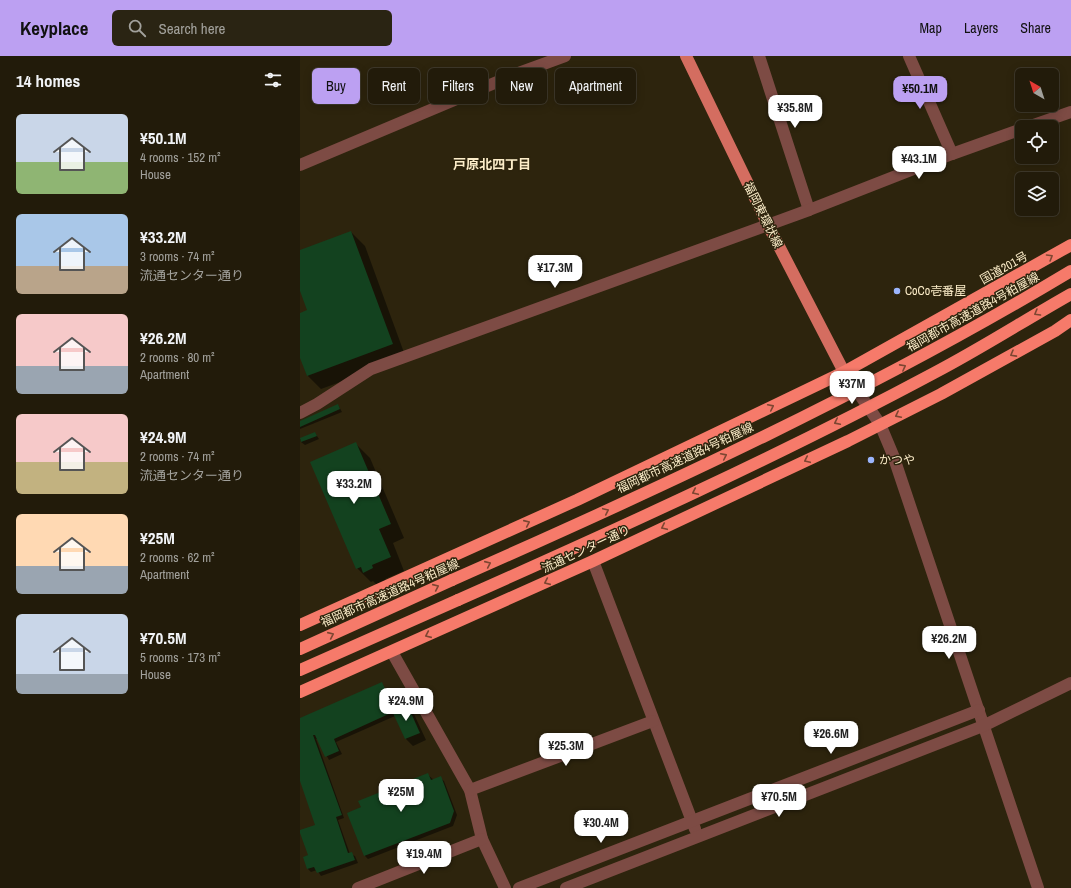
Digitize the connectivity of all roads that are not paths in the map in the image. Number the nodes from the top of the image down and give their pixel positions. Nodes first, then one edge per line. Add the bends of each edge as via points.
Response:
1 (565, 56) edge
2 (686, 56) edge
3 (758, 56) edge
4 (909, 56) edge
5 (1071, 112) edge
6 (1048, 120) edge
7 (1015, 132) edge
8 (952, 154) junction
9 (300, 164) edge
10 (809, 210) junction
11 (768, 225) junction
12 (1071, 245) edge
13 (1071, 271) edge
14 (1071, 294) edge
15 (1071, 320) edge
16 (844, 372) junction
17 (300, 412) edge
18 (880, 424) junction
19 (593, 561) junction
20 (300, 625) edge
21 (300, 649) edge
22 (392, 652) junction
23 (300, 670) edge
24 (1071, 683) edge
25 (300, 692) edge
26 (979, 710) junction
27 (652, 721) junction
28 (984, 726) junction
29 (470, 790) junction
30 (692, 822) junction
31 (698, 837) junction
32 (482, 839) junction
33 (358, 888) edge
34 (505, 888) edge
35 (519, 888) edge
36 (566, 888) edge
37 (1038, 888) edge

1 - 9 street
2 - 11 main road, 福岡東環状線
3 - 10 street
4 - 8 street
5 - 6 street
7 - 8 street
8 - 10 street
10 - 11 street
11 - 16 main road, 福岡東環状線
11 - 17 street via 371,369 318,404
16 -> 12 highway, 国道201号
21 -> 13 highway, 福岡都市高速道路4号粕屋線, bridge via 583,522 850,394 930,352
14 -> 23 highway, bridge via 935,373 826,428 589,542
15 -> 18 highway via 941,394
16 - 18 street
20 -> 16 highway via 577,500
18 -> 19 highway, 流通センター通り
18 - 26 street via 893,455
19 -> 22 highway, 流通センター通り
19 - 27 street
22 - 25 highway, 流通センター通り
22 - 29 street
24 - 28 street
26 - 28 street
26 - 30 street
27 - 29 street
27 - 30 street
28 - 31 street
28 - 37 street
29 - 32 street
30 - 31 street
30 - 35 street
31 - 36 street
32 - 33 street
32 - 34 street

